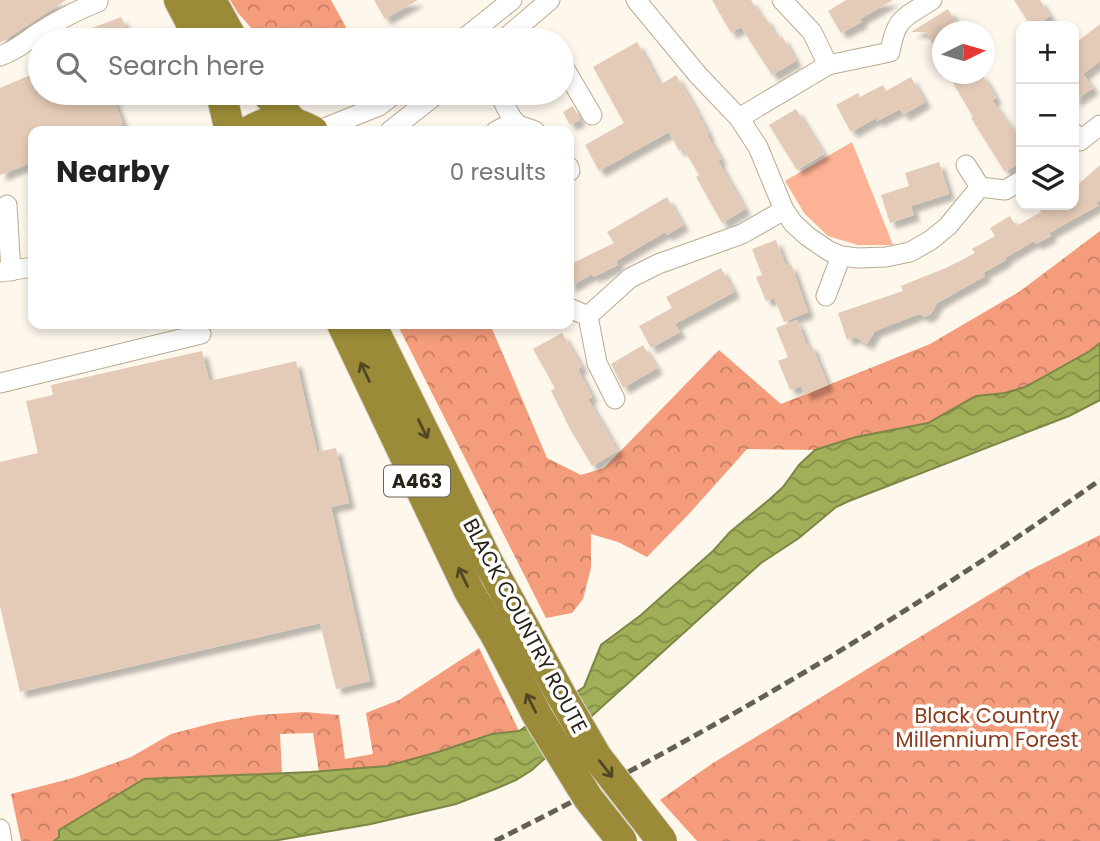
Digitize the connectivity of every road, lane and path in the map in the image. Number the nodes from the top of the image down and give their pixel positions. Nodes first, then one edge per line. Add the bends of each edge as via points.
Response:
1 (179, 0) edge
2 (211, 0) edge
3 (512, 0) edge
4 (550, 0) edge
5 (636, 0) edge
6 (782, 0) edge
7 (932, 0) edge
8 (98, 2) edge
9 (46, 28) edge
10 (194, 28) edge
11 (226, 28) edge
12 (477, 28) edge
13 (517, 28) edge
14 (28, 41) edge
15 (0, 56) edge
16 (828, 65) junction
17 (574, 84) edge
18 (224, 105) edge
19 (280, 105) edge
20 (380, 105) edge
21 (424, 105) edge
22 (506, 105) edge
23 (592, 115) dead end
24 (739, 118) junction
25 (514, 121) junction
26 (1100, 125) edge
27 (229, 126) edge
28 (260, 126) edge
29 (297, 126) edge
30 (306, 126) edge
31 (314, 126) edge
32 (396, 126) edge
33 (505, 126) edge
34 (521, 126) edge
35 (1079, 140) edge
36 (966, 165) dead end
37 (1013, 186) edge
38 (980, 187) junction
39 (7, 205) dead end
40 (784, 210) junction
41 (841, 256) junction
42 (28, 268) edge
43 (6, 271) edge
44 (825, 296) dead end
45 (574, 311) edge
46 (588, 316) junction
47 (344, 329) edge
48 (373, 329) edge
49 (201, 334) dead end
50 (0, 383) edge
51 (615, 399) dead end
52 (510, 631) junction
53 (0, 829) edge
54 (2, 841) edge
55 (622, 841) edge
56 (663, 841) edge

1 - 10 highway
2 - 11 highway
3 - 12 street
4 - 13 street
5 - 24 street
6 - 16 street via 812,32
7 - 16 street via 899,21 890,51
8 - 9 street
14 - 15 street
16 - 24 street
17 - 23 street
18 - 27 highway
19 - 30 highway
20 - 31 street
21 - 32 street
22 - 25 street
24 - 40 street via 758,147
25 - 33 street
25 - 34 street
26 - 35 street
28 - 29 highway via 274,122
36 - 38 street
37 - 38 street
38 - 41 street via 948,226 921,247 886,257
39 - 43 street
40 - 41 street via 807,236
40 - 46 street via 742,234 630,278
41 - 44 street
42 - 43 street
45 - 46 street
46 - 51 street via 597,363
52 -> 47 highway, BLACK COUNTRY ROUTE / A463 via 469,591
48 -> 52 highway, BLACK COUNTRY ROUTE / A463 via 488,562
49 - 50 street
55 -> 52 highway, BLACK COUNTRY ROUTE / A463, bridge via 587,798 537,715
52 -> 56 highway, BLACK COUNTRY ROUTE / A463, bridge via 561,695 597,757
53 - 54 street

